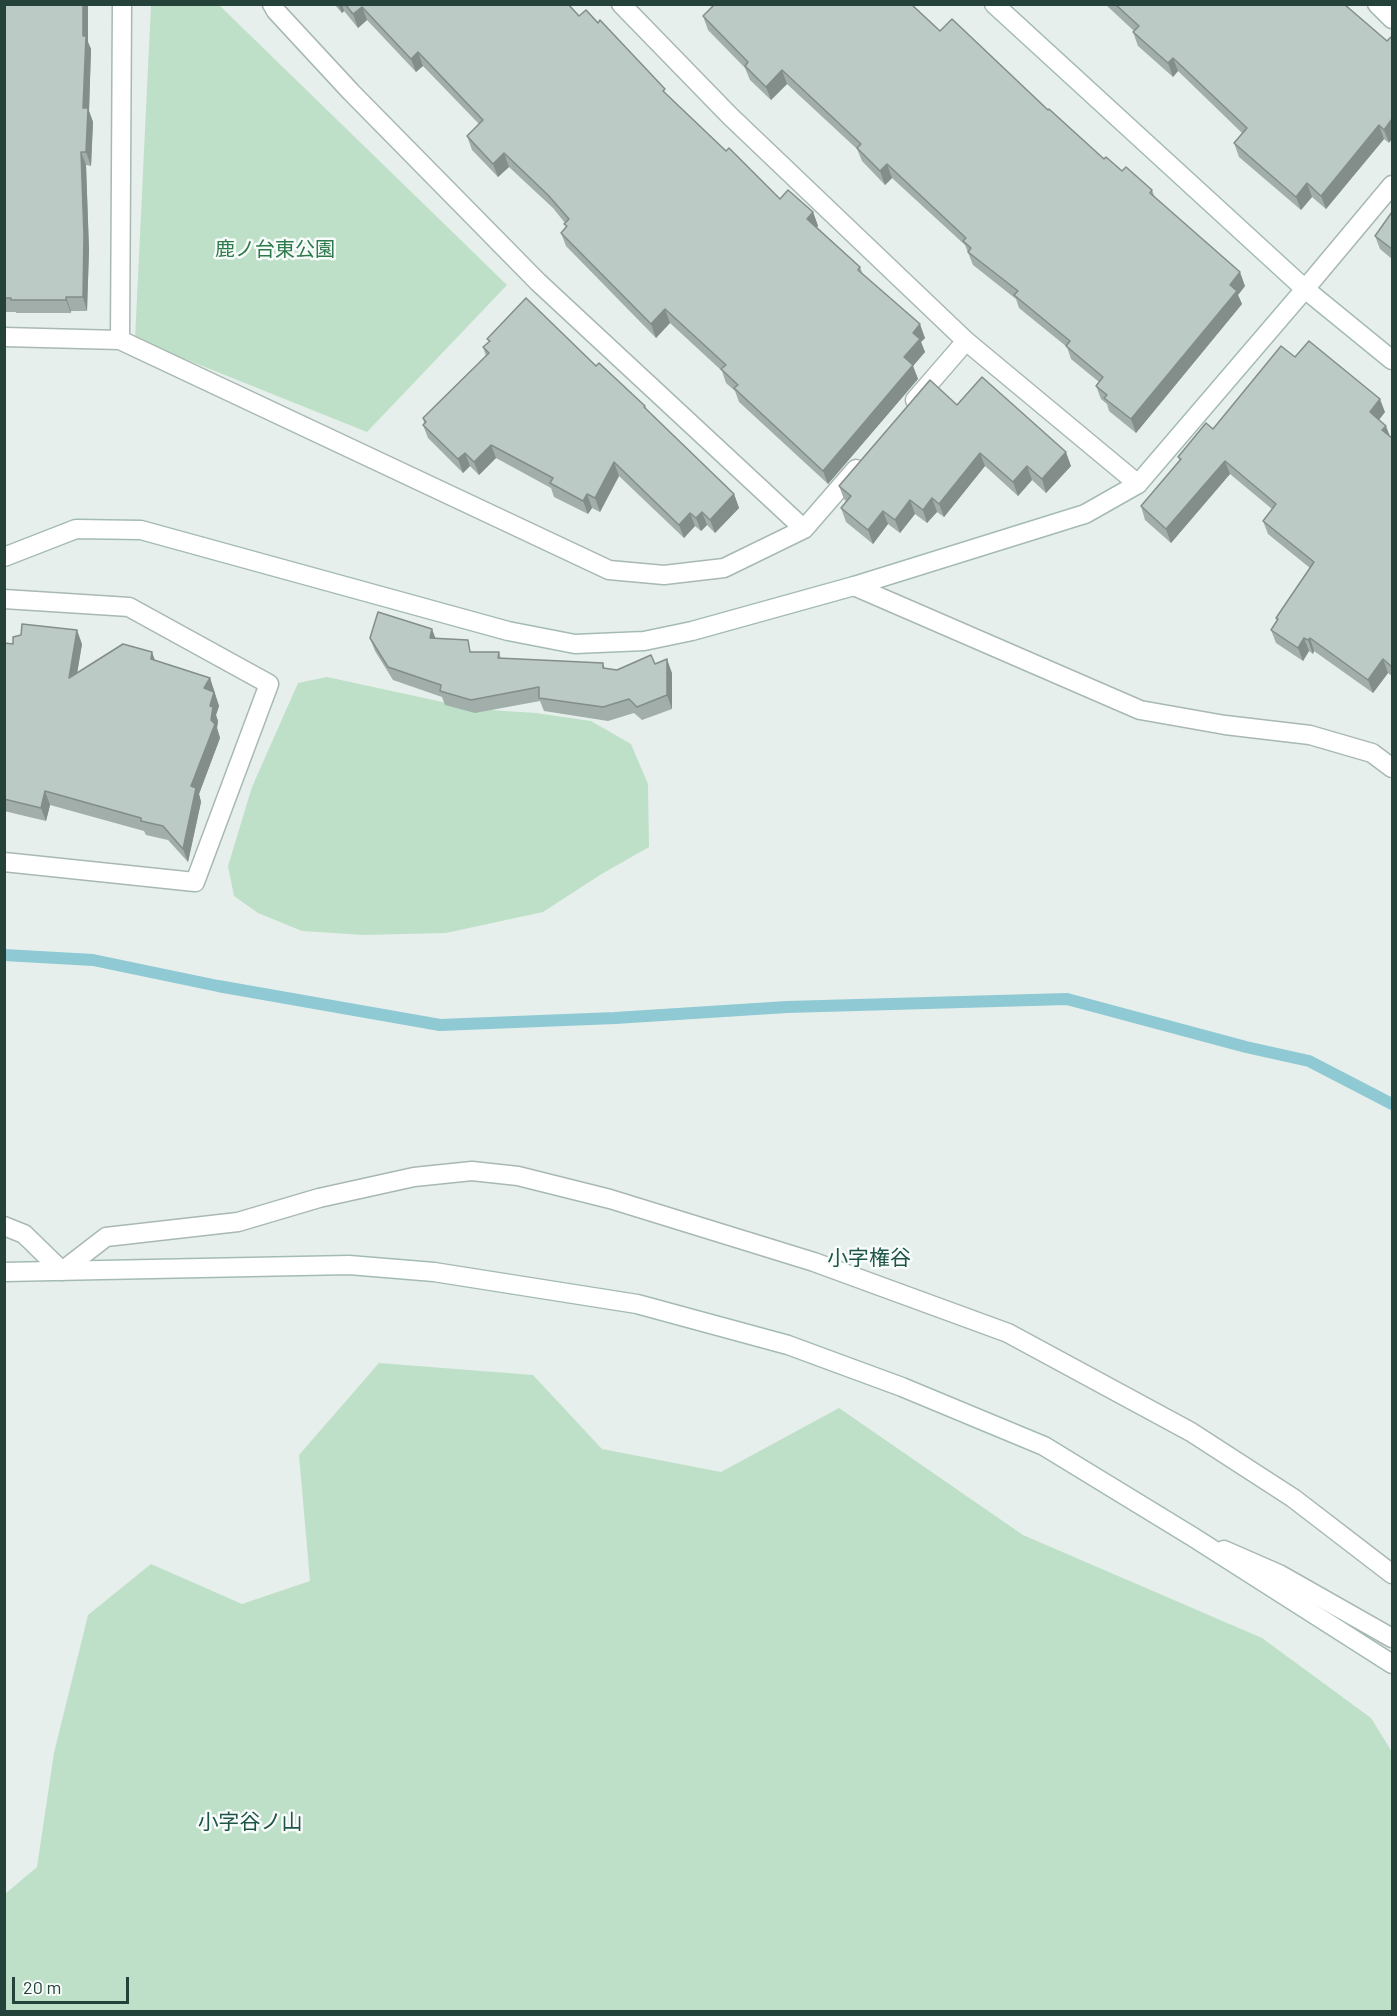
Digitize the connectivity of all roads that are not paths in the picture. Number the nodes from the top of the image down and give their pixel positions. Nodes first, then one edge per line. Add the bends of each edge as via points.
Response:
1 (122, 4) edge
2 (272, 4) edge
3 (621, 4) edge
4 (994, 4) edge
5 (1377, 4) edge
6 (1392, 19) edge
7 (1392, 185) edge
8 (1305, 289) junction
9 (4, 337) edge
10 (120, 340) junction
11 (966, 341) junction
12 (1392, 360) edge
13 (904, 412) edge
14 (866, 457) edge
15 (1138, 484) junction
16 (804, 529) junction
17 (4, 557) edge
18 (854, 586) junction
19 (4, 599) edge
20 (1392, 768) edge
21 (4, 862) edge
22 (4, 1226) edge
23 (62, 1271) junction
24 (4, 1272) edge
25 (1193, 1537) junction
26 (1392, 1574) edge
27 (1392, 1638) edge
28 (1392, 1664) edge

1 - 10 street
2 - 16 street via 351,92 538,282
3 - 11 street via 730,116
4 - 8 street
5 - 6 street
7 - 8 street
8 - 12 street
8 - 15 street
9 - 10 street
10 - 16 street via 609,570 664,575 724,568
11 - 13 street
11 - 15 street
14 - 16 street
15 - 18 street via 1085,514
17 - 18 street via 76,529 141,530 508,631 575,644 644,641
18 - 20 street via 1140,710 1310,735 1372,753
19 - 21 street via 129,607 268,684 195,882
22 - 23 street via 24,1234
23 - 24 street
23 - 25 street via 349,1265 434,1272 636,1304 788,1345 979,1418 1044,1446
23 - 26 street via 106,1236 237,1222 319,1198 414,1177 472,1171 518,1176 610,1199 814,1262 1008,1333 1191,1432 1293,1498
25 - 27 street via 1279,1574
25 - 28 street

